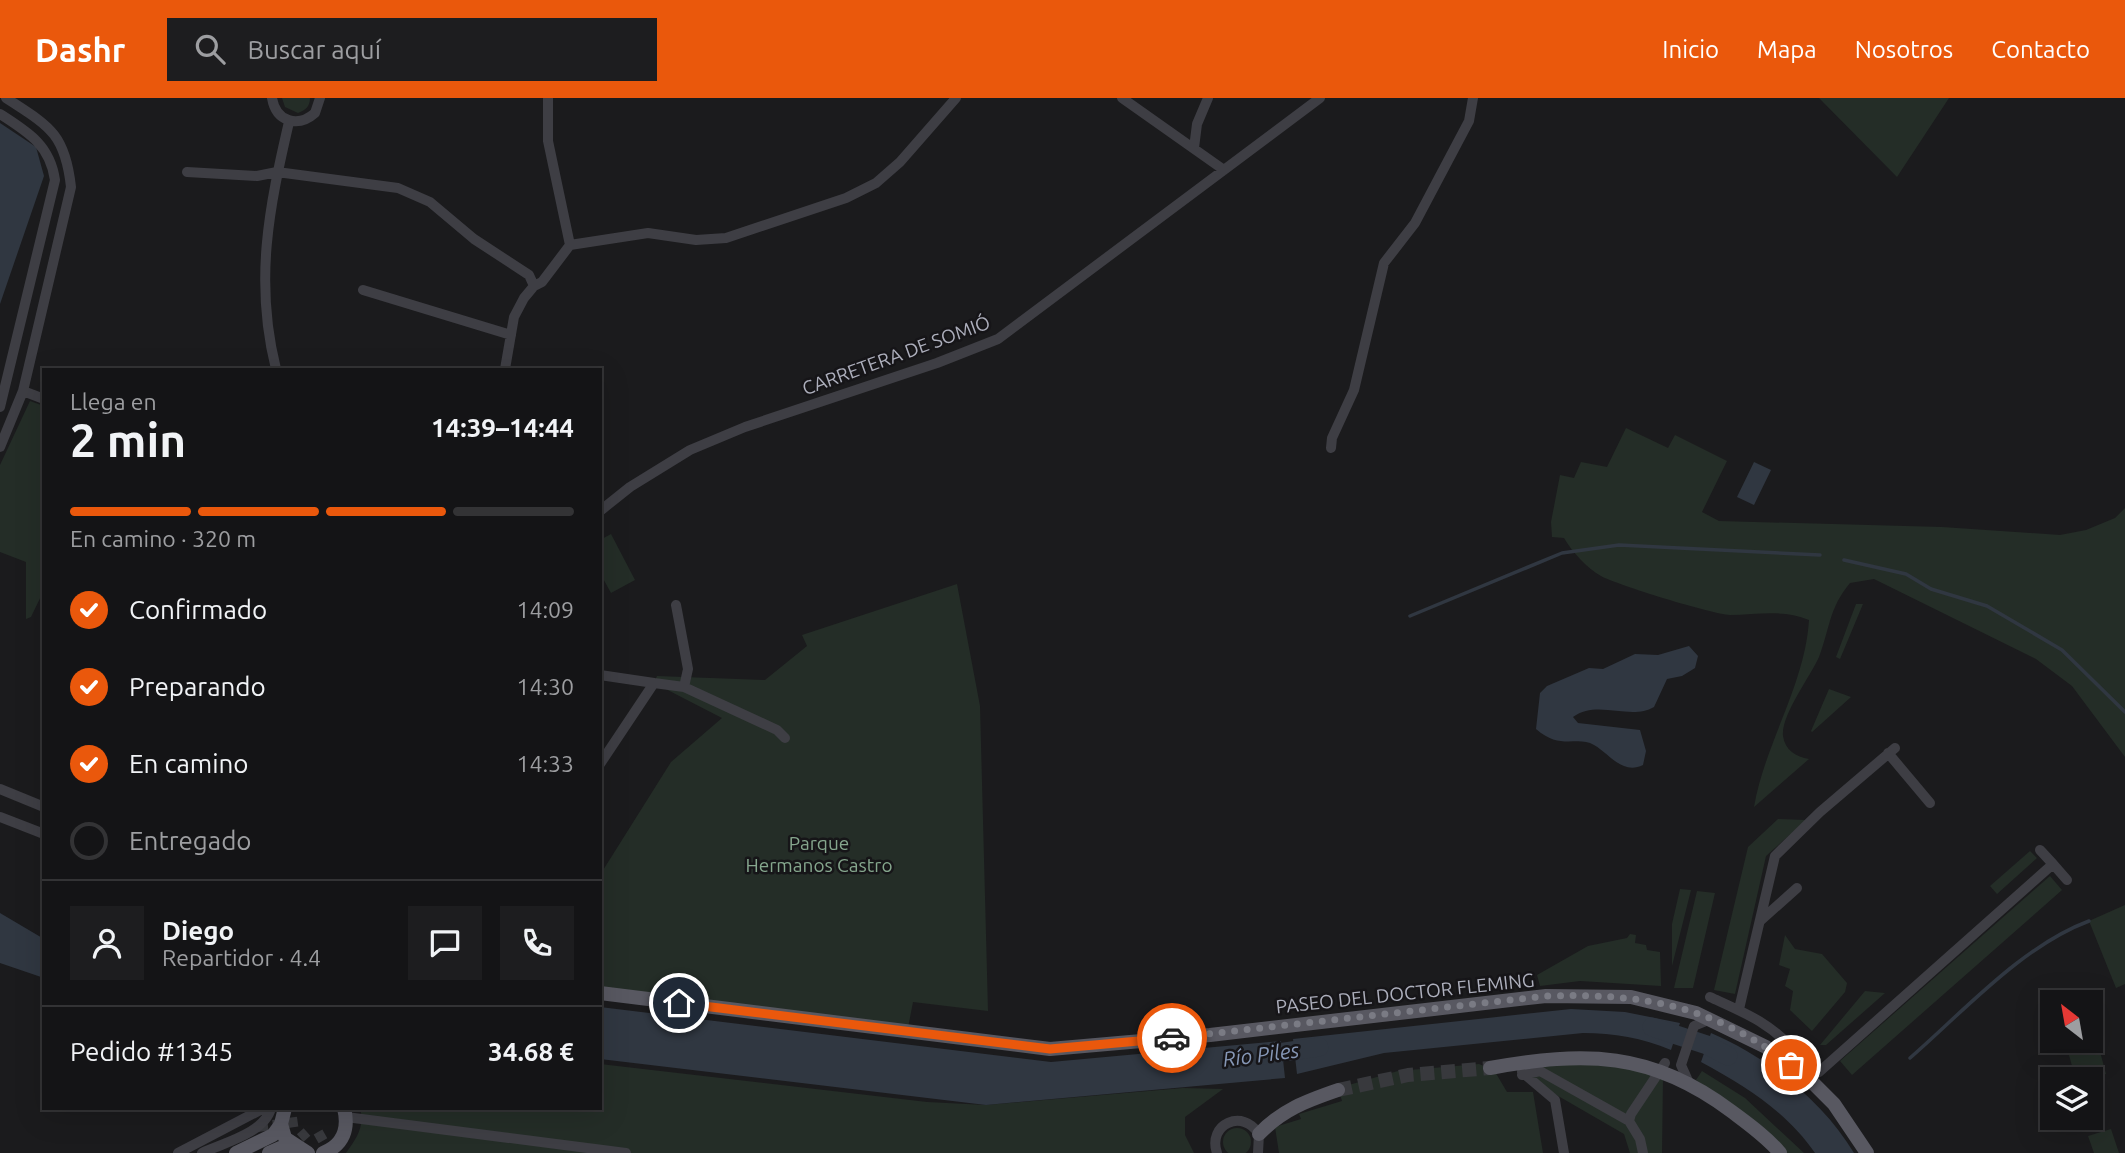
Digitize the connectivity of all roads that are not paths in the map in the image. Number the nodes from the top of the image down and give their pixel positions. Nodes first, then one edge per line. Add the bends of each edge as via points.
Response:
1 (6, 98) edge
2 (272, 98) edge
3 (320, 98) edge
4 (548, 98) edge
5 (956, 98) edge
6 (1122, 98) edge
7 (1208, 98) edge
8 (1321, 98) edge
9 (1473, 98) edge
10 (0, 114) edge
11 (289, 122) junction
12 (1194, 148) junction
13 (1224, 170) junction
14 (187, 172) dead end
15 (277, 172) junction
16 (570, 245) junction
17 (534, 286) junction
18 (363, 290) dead end
19 (511, 335) junction
20 (276, 368) edge
21 (505, 368) edge
22 (23, 391) junction
23 (42, 398) edge
24 (0, 407) edge
25 (0, 446) edge
26 (1331, 448) dead end
27 (602, 509) edge
28 (676, 605) dead end
29 (602, 675) edge
30 (654, 683) junction
31 (684, 687) junction
32 (785, 738) dead end
33 (602, 761) edge
34 (0, 789) edge
35 (1930, 803) dead end
36 (42, 806) edge
37 (0, 817) edge
38 (42, 833) edge
39 (2040, 850) dead end
40 (2053, 864) junction
41 (2067, 880) dead end
42 (1797, 888) dead end
43 (1759, 921) junction
44 (602, 993) edge
45 (1710, 998) dead end
46 (1739, 1009) junction
47 (1686, 1010) junction
48 (1711, 1018) junction
49 (1695, 1026) junction
50 (1796, 1051) dead end
51 (1662, 1067) junction
52 (1490, 1068) tunnel mouth
53 (1522, 1069) junction
54 (1819, 1072) dead end
55 (1689, 1083) junction
56 (1338, 1090) tunnel mouth
57 (261, 1110) edge
58 (270, 1110) edge
59 (284, 1110) edge
60 (345, 1112) edge
61 (1629, 1121) junction
62 (281, 1124) junction
63 (1260, 1147) edge
64 (199, 1150) edge
65 (303, 1151) edge
66 (1778, 1152) edge
67 (178, 1153) edge
68 (236, 1153) edge
69 (269, 1153) edge
70 (323, 1153) edge
71 (626, 1153) edge
72 (1217, 1153) edge
73 (1564, 1153) edge
74 (1643, 1153) edge
75 (1867, 1153) edge

1 - 22 street via 58,138 68,158 71,187
2 - 11 street via 279,114
3 - 11 street via 316,113
4 - 16 street via 548,141
5 - 16 street via 900,162 876,183 846,198 726,238 696,240 648,233
6 - 12 street
7 - 12 street via 1197,124
8 - 13 street, CARRETERA DE SOMIÓ
9 - 26 street via 1469,121 1415,223 1384,264 1354,390
10 - 24 street via 41,143 55,180
11 - 15 street
12 - 13 street
13 - 27 street, CARRETERA DE SOMIÓ via 998,339 690,450
14 - 15 street via 257,176
15 - 17 street via 398,188 430,202 474,239 529,275
15 - 20 street via 265,251 265,300
16 - 17 street
17 - 19 street via 514,317
18 - 19 street
19 - 21 street
22 - 23 street
22 - 25 street
28 - 31 street via 688,669
29 - 30 street
30 - 31 street
30 - 33 street
31 - 32 street via 777,730
34 - 36 street
35 - 43 street via 1892,750 1775,856
37 - 38 street
39 - 40 street
40 - 41 street
40 - 54 street
42 - 43 street
43 - 46 street
44 - 47 main road, PASEO DEL DOCTOR FLEMING via 1050,1049 1546,996 1631,997
45 - 46 street
46 - 50 street via 1785,1037
47 - 48 main road, PASEO DEL DOCTOR FLEMING
47 - 49 street
48 - 49 street
48 - 75 main road, PASEO DEL DOCTOR FLEMING via 1766,1047 1813,1083 1852,1127
49 - 55 street via 1681,1065
51 - 53 main road via 1612,1058
51 - 55 main road
51 - 61 street
52 - 53 main road
53 - 61 street via 1540,1071
53 - 73 street via 1555,1100
55 - 66 main road
56 - 63 main road via 1298,1103 1275,1118
57 - 64 street
58 - 64 street via 258,1127
59 - 62 main road
60 - 70 main road via 344,1135
60 - 71 street
61 - 74 street
62 - 65 main road via 285,1138
62 - 68 main road via 273,1135
63 - 72 street via 1246,1122 1229,1122 1216,1134
64 - 67 street
65 - 69 main road via 285,1146

